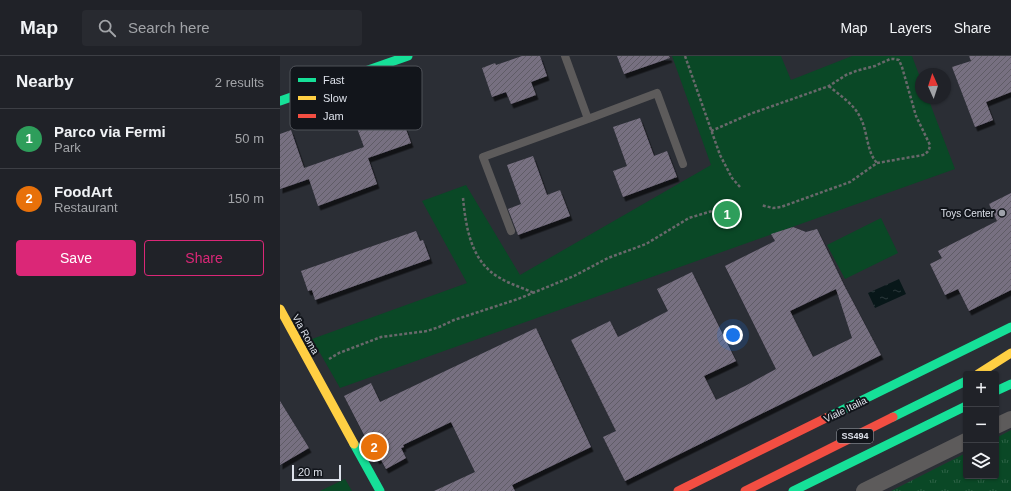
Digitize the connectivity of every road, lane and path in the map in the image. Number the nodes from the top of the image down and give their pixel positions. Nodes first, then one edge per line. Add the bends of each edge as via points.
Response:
1 (408, 56) edge
2 (565, 56) edge
3 (685, 56) edge
4 (380, 66) edge
5 (829, 86) junction
6 (290, 97) edge
7 (280, 101) edge
8 (588, 119) junction
9 (711, 132) junction
10 (877, 163) junction
11 (683, 164) dead end
12 (740, 187) dead end
13 (463, 198) dead end
14 (735, 204) dead end
15 (761, 205) dead end
16 (511, 231) dead end
17 (534, 293) junction
18 (282, 317) edge
19 (1011, 327) edge
20 (1011, 353) edge
21 (1011, 359) edge
22 (314, 369) junction
23 (984, 371) edge
24 (985, 371) edge
25 (963, 382) edge
26 (1011, 384) edge
27 (999, 390) edge
28 (964, 407) edge
29 (1011, 419) edge
30 (999, 425) edge
31 (963, 442) edge
32 (380, 491) edge
33 (678, 491) edge
34 (745, 491) edge
35 (794, 491) edge
36 (864, 491) edge

1 - 4 street
2 - 8 lane
3 - 9 path
5 - 9 path via 750,114
5 - 10 path via 856,110 866,133 872,159
5 - 10 path via 846,75 890,59 899,60 916,116 930,150 923,155
6 - 7 street
8 - 11 lane via 657,94
8 - 16 lane via 483,157
9 - 12 path via 725,166
10 - 15 path via 850,182 839,186 781,207
13 - 17 path via 468,235 479,259 500,278
14 - 17 path via 689,218 646,244 608,258
17 - 22 path via 427,331 381,337 339,352
18 - 22 street, Via Roma
19 - 33 street, Viale Italia
20 - 23 street
21 - 24 street
22 - 32 street, Via Roma
25 - 34 street, SS494
26 - 27 street
28 - 35 street, SS494
29 - 30 street
31 - 36 street

